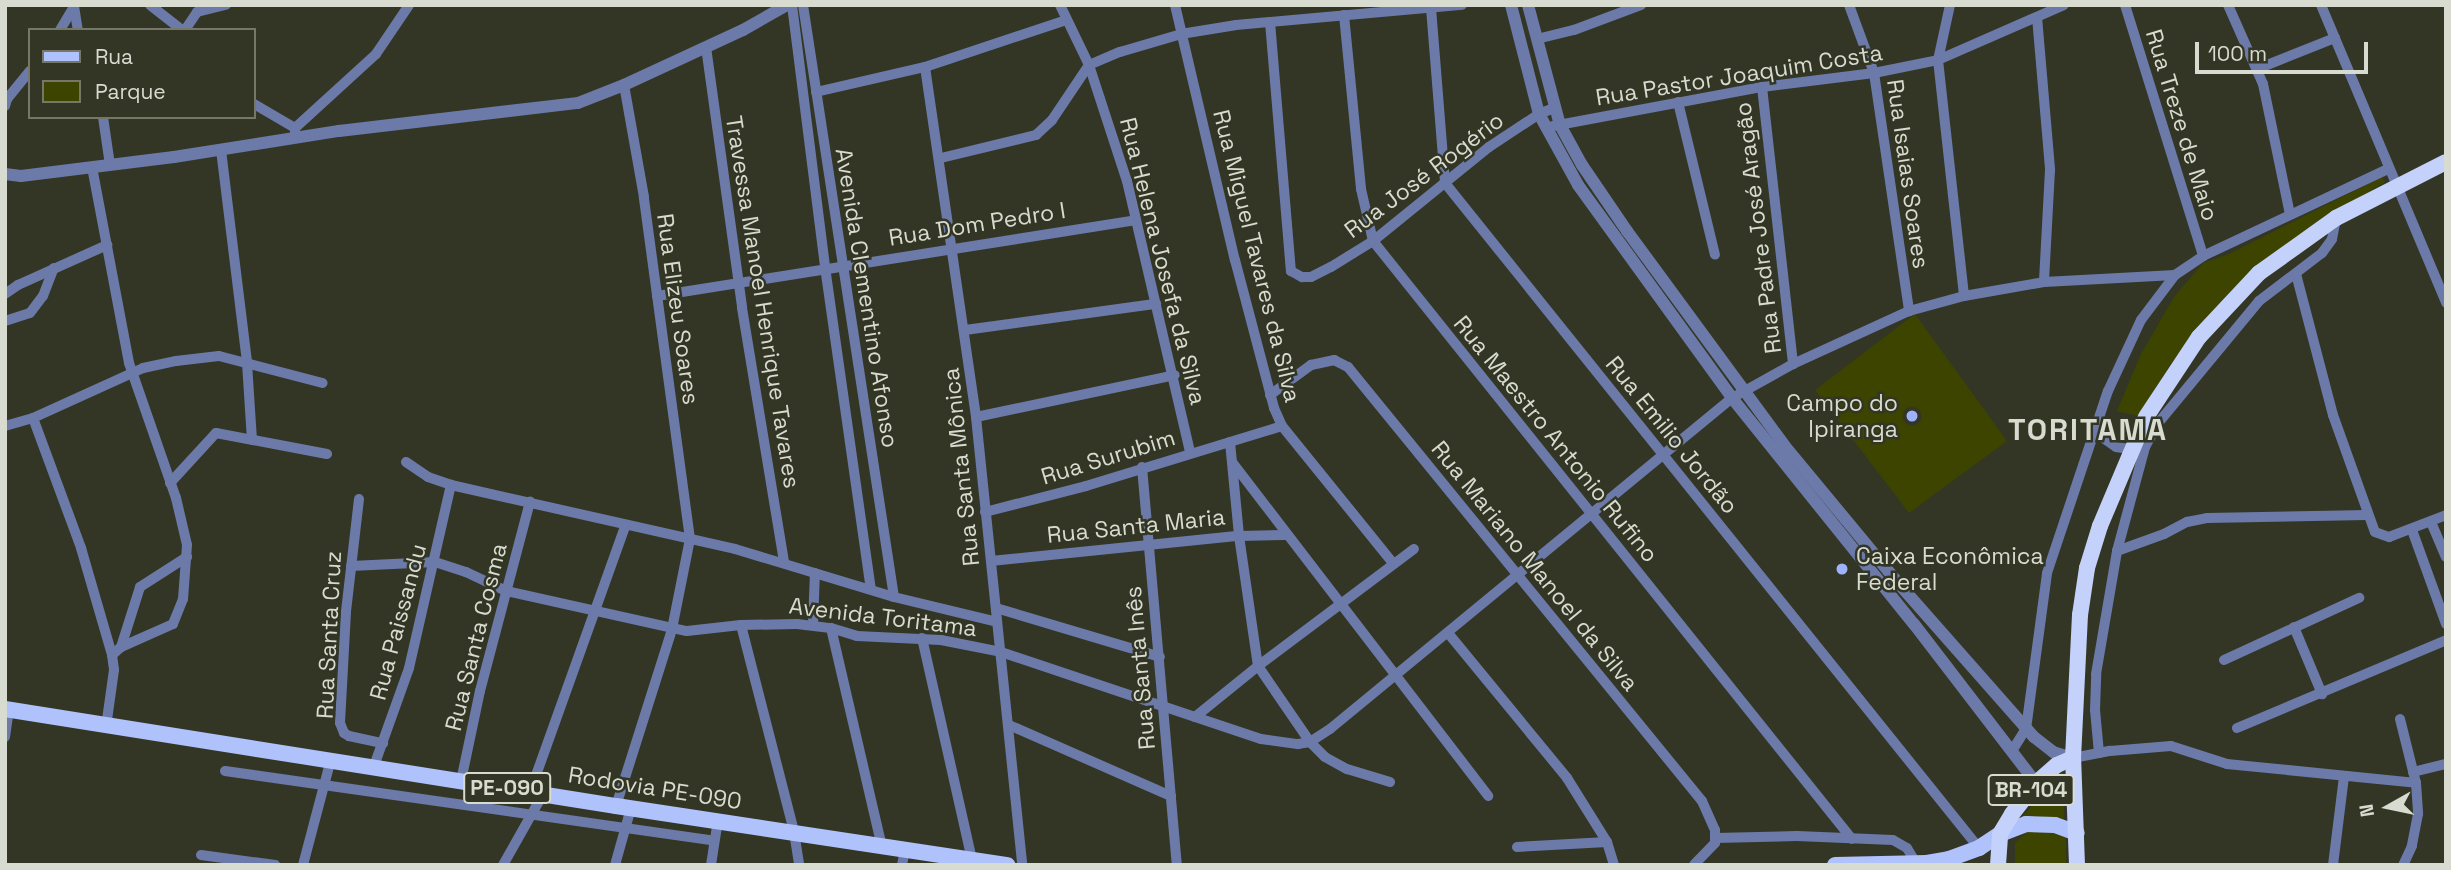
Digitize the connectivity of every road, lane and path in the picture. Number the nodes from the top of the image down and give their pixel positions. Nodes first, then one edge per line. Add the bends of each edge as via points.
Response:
1 (150, 5) edge
2 (226, 5) edge
3 (409, 5) edge
4 (789, 5) edge
5 (803, 5) edge
6 (1060, 5) edge
7 (1175, 5) edge
8 (1462, 5) edge
9 (1511, 5) edge
10 (1528, 5) edge
11 (1641, 5) edge
12 (1849, 5) edge
13 (1950, 5) edge
14 (2064, 5) edge
15 (2125, 5) edge
16 (2228, 5) edge
17 (2321, 5) edge
18 (74, 6) edge
19 (1392, 8) edge
20 (1431, 8) junction
21 (1343, 15) junction
22 (2038, 17) junction
23 (1066, 20) junction
24 (1270, 22) junction
25 (61, 28) edge
26 (78, 28) edge
27 (181, 28) edge
28 (185, 28) edge
29 (1181, 34) junction
30 (2335, 37) junction
31 (1537, 39) junction
32 (706, 47) junction
33 (1938, 60) junction
34 (1089, 65) junction
35 (925, 67) junction
36 (2257, 69) junction
37 (28, 73) edge
38 (1874, 73) junction
39 (625, 85) junction
40 (1762, 87) junction
41 (816, 92) junction
42 (1678, 102) junction
43 (256, 105) edge
44 (5, 106) edge
45 (1554, 108) junction
46 (1539, 114) junction
47 (103, 119) edge
48 (1560, 125) junction
49 (1545, 128) junction
50 (296, 134) junction
51 (221, 150) junction
52 (2446, 153) edge
53 (941, 158) junction
54 (2446, 163) edge
55 (110, 165) junction
56 (92, 167) junction
57 (2388, 169) junction
58 (2427, 171) junction
59 (5, 174) edge
60 (21, 176) junction
61 (1446, 183) junction
62 (5, 184) edge
63 (2394, 186) junction
64 (2290, 215) junction
65 (2336, 218) junction
66 (1136, 220) junction
67 (1373, 241) junction
68 (107, 245) junction
69 (952, 247) junction
70 (1715, 255) dead end
71 (2203, 256) junction
72 (841, 265) junction
73 (825, 267) junction
74 (54, 268) junction
75 (2296, 274) junction
76 (2175, 275) junction
77 (738, 281) junction
78 (2045, 282) junction
79 (5, 294) edge
80 (657, 296) junction
81 (1965, 296) junction
82 (2446, 303) edge
83 (1156, 304) junction
84 (1909, 311) junction
85 (5, 321) edge
86 (965, 330) junction
87 (247, 363) junction
88 (1793, 364) junction
89 (132, 373) junction
90 (1175, 375) junction
91 (859, 380) junction
92 (323, 383) dead end
93 (841, 384) junction
94 (1743, 391) junction
95 (1270, 396) junction
96 (1731, 398) junction
97 (976, 417) junction
98 (33, 418) junction
99 (5, 426) edge
100 (1283, 426) junction
101 (2096, 433) junction
102 (252, 440) junction
103 (1230, 442) junction
104 (2138, 448) junction
105 (1780, 449) junction
106 (1191, 452) junction
107 (327, 454) dead end
108 (1663, 454) junction
109 (406, 462) dead end
110 (1232, 462) junction
111 (1142, 467) junction
112 (170, 483) junction
113 (451, 485) junction
114 (359, 499) dead end
115 (530, 502) junction
116 (985, 512) junction
117 (1593, 514) junction
118 (2367, 515) junction
119 (2446, 515) edge
120 (2431, 522) junction
121 (625, 526) junction
122 (2412, 530) junction
123 (1285, 535) junction
124 (1239, 536) junction
125 (690, 539) junction
126 (1149, 547) junction
127 (1414, 549) dead end
128 (2118, 551) junction
129 (2446, 556) edge
130 (187, 557) junction
131 (991, 561) junction
132 (435, 562) junction
133 (784, 562) junction
134 (1393, 563) junction
135 (351, 566) junction
136 (815, 573) junction
137 (1518, 575) junction
138 (871, 589) junction
139 (506, 591) junction
140 (894, 597) junction
141 (2359, 598) dead end
142 (1340, 604) junction
143 (996, 608) junction
144 (595, 610) junction
145 (997, 622) junction
146 (813, 624) junction
147 (2446, 624) edge
148 (741, 625) junction
149 (2294, 627) junction
150 (831, 628) junction
151 (672, 629) junction
152 (1448, 633) junction
153 (922, 638) junction
154 (2446, 640) edge
155 (121, 647) junction
156 (1001, 652) junction
157 (113, 655) junction
158 (1160, 657) junction
159 (2224, 660) dead end
160 (1258, 666) junction
161 (1397, 674) junction
162 (2322, 694) junction
163 (7, 709) edge
164 (1163, 709) junction
165 (1195, 717) junction
166 (2400, 719) dead end
167 (1009, 725) junction
168 (106, 727) junction
169 (2237, 727) dead end
170 (2026, 729) junction
171 (5, 737) edge
172 (1310, 742) junction
173 (383, 743) junction
174 (2012, 751) junction
175 (2099, 753) junction
176 (2074, 758) junction
177 (331, 759) junction
178 (2446, 764) edge
179 (374, 766) junction
180 (225, 771) dead end
181 (2344, 777) junction
182 (2414, 778) junction
183 (461, 780) junction
184 (1390, 782) dead end
185 (2036, 783) junction
186 (323, 785) junction
187 (537, 793) junction
188 (1171, 796) junction
189 (1488, 796) dead end
190 (623, 807) junction
191 (532, 815) junction
192 (718, 820) junction
193 (623, 828) junction
194 (794, 832) junction
195 (2077, 833) junction
196 (2000, 834) junction
197 (1715, 838) junction
198 (1852, 839) junction
199 (714, 841) junction
200 (1607, 842) junction
201 (881, 843) junction
202 (1517, 847) dead end
203 (1979, 848) junction
204 (201, 855) dead end
205 (903, 857) edge
206 (972, 859) junction
207 (1927, 863) edge
208 (275, 865) edge
209 (303, 865) edge
210 (503, 865) edge
211 (615, 865) edge
212 (711, 865) edge
213 (799, 865) edge
214 (1008, 865) edge
215 (1022, 865) edge
216 (1177, 865) edge
217 (1614, 865) edge
218 (1694, 865) edge
219 (1835, 865) edge
220 (1998, 865) edge
221 (2077, 865) edge
222 (2333, 865) edge
223 (2403, 865) edge

1 - 27 street
2 - 28 street via 197,12
3 - 50 street via 376,54
4 - 32 street
4 - 73 street, Avenida Clementino Afonso
5 - 41 street, Avenida Clementino Afonso
6 - 23 street, Rua Helena Josefa da Silva
7 - 29 street, Rua Miguel Tavares da Silva
8 - 20 street
9 - 46 street
10 - 31 street
11 - 31 street
12 - 38 street, Rua Isaias Soares
13 - 33 street
14 - 22 street, Rua Pastor Joaquim Costa
15 - 71 street, Rua Treze de Maio
16 - 36 street
17 - 30 street
18 - 25 street
18 - 26 street
19 - 20 street
19 - 21 street
20 - 61 street
21 - 24 street
21 - 67 street, Rua Maestro Antonio Rufino via 1361,189
22 - 33 street, Rua Pastor Joaquim Costa
22 - 78 street via 2050,170
23 - 34 street, Rua Helena Josefa da Silva
23 - 35 street
24 - 29 street
24 - 67 street, Rua José Rogério via 1291,271 1306,277 1318,274
29 - 34 street
29 - 95 street, Rua Miguel Tavares da Silva
30 - 36 street
30 - 57 street
31 - 45 street
32 - 39 street
32 - 77 street, Travessa Manoel Henrique Tavares
33 - 38 street, Rua Pastor Joaquim Costa
33 - 81 street
34 - 53 street via 1044,130
34 - 66 street, Rua Helena Josefa da Silva
35 - 41 street
35 - 53 street, Rua Santa Mônica
36 - 64 street
37 - 44 street
38 - 40 street, Rua Pastor Joaquim Costa
38 - 84 street, Rua Isaias Soares
39 - 50 street via 578,103 552,107
39 - 80 street, Rua Elizeu Soares
40 - 42 street, Rua Pastor Joaquim Costa
40 - 88 street, Rua Padre José Aragão
41 - 72 street, Avenida Clementino Afonso
42 - 48 street, Rua Pastor Joaquim Costa
42 - 70 street
43 - 50 street
45 - 46 street, Rua José Rogério
45 - 48 street
46 - 49 street
46 - 61 street, Rua José Rogério
47 - 55 street
48 - 49 street, Rua Pastor Joaquim Costa
48 - 94 street via 1582,165
49 - 96 street via 1578,185
50 - 51 street
51 - 55 street
51 - 87 street
52 - 58 highway
53 - 69 street, Rua Santa Mônica
54 - 58 highway, BR-104
55 - 56 street
56 - 60 street
56 - 68 street
57 - 63 street
57 - 64 street
58 - 63 highway, BR-104
59 - 60 street
60 - 62 street
61 - 67 street, Rua José Rogério
61 - 108 street, Rua Emilio Jordão
63 - 65 highway, BR-104
63 - 82 street
64 - 71 street
65 - 75 street via 2327,247
65 - 104 highway, BR-104 via 2259,273 2223,310 2179,364 2146,417
66 - 69 street, Rua Dom Pedro I
66 - 83 street, Rua Helena Josefa da Silva
67 - 117 street, Rua Maestro Antonio Rufino
68 - 74 street
68 - 89 street
69 - 72 street, Rua Dom Pedro I
69 - 86 street, Rua Santa Mônica
71 - 76 street
72 - 73 street, Rua Dom Pedro I
72 - 91 street, Avenida Clementino Afonso
73 - 77 street, Rua Dom Pedro I
73 - 93 street, Avenida Clementino Afonso
74 - 79 street
74 - 85 street via 30,313
75 - 104 street via 2259,301
75 - 118 street via 2330,405
76 - 78 street
76 - 101 street via 2141,320 2108,391
77 - 80 street, Rua Dom Pedro I
77 - 133 street, Travessa Manoel Henrique Tavares
78 - 81 street
80 - 125 street, Rua Elizeu Soares
81 - 84 street
83 - 86 street
83 - 90 street, Rua Helena Josefa da Silva
84 - 88 street
86 - 97 street, Rua Santa Mônica
87 - 89 street via 219,356 157,364
87 - 92 street
87 - 102 street
88 - 94 street
89 - 98 street
89 - 112 street
90 - 97 street
90 - 106 street, Rua Helena Josefa da Silva
91 - 93 street
91 - 140 street, Avenida Clementino Afonso
93 - 138 street, Avenida Clementino Afonso
94 - 96 street
94 - 105 street
95 - 100 street, Rua Miguel Tavares da Silva
95 - 137 street, Rua Mariano Manoel da Silva via 1311,365 1335,360 1348,367
96 - 105 street
96 - 108 street
97 - 116 street, Rua Santa Mônica
98 - 99 street
98 - 157 street via 81,548
100 - 103 street, Rua Surubim
100 - 134 street, Rua Miguel Tavares da Silva
101 - 104 street via 2116,447
101 - 170 street via 2047,573
102 - 107 street
102 - 112 street via 213,434
103 - 106 street, Rua Surubim
103 - 110 street
104 - 128 street
104 - 176 highway, BR-104 via 2100,526 2087,568 2075,664
105 - 170 street
105 - 174 street
106 - 111 street, Rua Surubim
108 - 117 street
108 - 203 street, Rua Emilio Jordão
109 - 113 street, Avenida Toritama
110 - 123 street
110 - 124 street
111 - 116 street, Rua Surubim
111 - 126 street, Rua Santa Inês
112 - 130 street via 182,517
113 - 115 street, Avenida Toritama
113 - 132 street, Rua Paissandu
114 - 135 street, Rua Santa Cruz
115 - 121 street, Avenida Toritama
115 - 139 street, Rua Santa Cosma
116 - 131 street, Rua Santa Mônica
117 - 137 street
117 - 198 street, Rua Maestro Antonio Rufino
118 - 122 street via 2379,536
118 - 128 street via 2207,518
119 - 120 street
120 - 122 street
120 - 129 street
121 - 125 street, Avenida Toritama
121 - 144 street
122 - 147 street
123 - 124 street, Rua Santa Maria
123 - 142 street
124 - 126 street, Rua Santa Maria
124 - 160 street
125 - 133 street, Avenida Toritama
125 - 151 street, Rua Elizeu Soares
126 - 131 street, Rua Santa Maria
126 - 158 street, Rua Santa Inês
127 - 134 street
128 - 175 street via 2096,674
130 - 155 street via 140,587
130 - 155 street via 183,598 173,624
131 - 143 street, Rua Santa Mônica
132 - 135 street
132 - 139 street, Avenida Toritama
132 - 173 street, Rua Paissandu via 409,668
133 - 136 street, Avenida Toritama
134 - 142 street
135 - 173 street, Rua Santa Cruz via 340,723 349,736
136 - 138 street, Avenida Toritama
136 - 146 street
137 - 152 street
137 - 197 street, Rua Mariano Manoel da Silva via 1702,802
138 - 140 street, Avenida Toritama
139 - 144 street, Avenida Toritama
139 - 183 street, Rua Santa Cosma
140 - 145 street, Avenida Toritama
141 - 149 street
142 - 160 street
142 - 161 street
143 - 145 street, Rua Santa Mônica
143 - 158 street
144 - 151 street, Avenida Toritama
144 - 187 street
145 - 156 street, Rua Santa Mônica
146 - 148 street, Avenida Toritama
146 - 150 street, Avenida Toritama
148 - 151 street, Avenida Toritama via 706,631
148 - 194 street
149 - 159 street
149 - 162 street
150 - 153 street, Avenida Toritama via 857,636
150 - 201 street
151 - 190 street, Rua Elizeu Soares
152 - 161 street
152 - 200 street via 1567,778
153 - 156 street, Avenida Toritama
153 - 206 street
154 - 162 street
155 - 157 street
156 - 164 street, Avenida Toritama
156 - 167 street, Rua Santa Mônica
157 - 168 street
158 - 164 street, Rua Santa Inês
160 - 165 street
160 - 172 street
161 - 172 street
161 - 189 street
162 - 169 street
163 - 168 main road, Rodovia PE-090 / PE-090
163 - 171 street
164 - 165 street, Avenida Toritama
164 - 188 street, Rua Santa Inês
165 - 172 street, Avenida Toritama via 1261,739
166 - 182 street
167 - 188 street
167 - 215 street, Rua Santa Mônica
168 - 177 main road, Rodovia PE-090 / PE-090
170 - 174 street
170 - 176 street via 2053,752
172 - 184 street via 1333,763
173 - 179 street, Rua Paissandu
174 - 185 street
175 - 176 street
175 - 181 street via 2171,746 2228,764
176 - 185 highway, BR-104
176 - 195 highway, BR-104
177 - 179 main road, Rodovia PE-090 / PE-090
177 - 186 street
178 - 182 street
179 - 183 main road, Rodovia PE-090 / PE-090
180 - 186 street
181 - 182 street
181 - 222 street
182 - 223 street via 2415,833
183 - 187 main road, Rodovia PE-090 / PE-090
185 - 196 highway, BR-104
186 - 191 street
186 - 209 street
187 - 190 main road, Rodovia PE-090 / PE-090
187 - 191 street
188 - 216 street, Rua Santa Inês
190 - 192 main road, Rodovia PE-090 / PE-090
190 - 193 street, Rua Elizeu Soares
191 - 193 street
191 - 210 street
192 - 194 main road, Rodovia PE-090 / PE-090
192 - 199 street
193 - 199 street
193 - 211 street, Rua Elizeu Soares
194 - 201 main road, Rodovia PE-090 / PE-090
194 - 213 street
195 - 196 main road via 2036,824
195 - 221 highway, BR-104
196 - 203 main road
196 - 220 highway, BR-104
197 - 198 street
197 - 218 street via 1711,850
198 - 207 street via 1892,840
199 - 212 street
200 - 202 street
200 - 217 street
201 - 205 main road, Rodovia PE-090 / PE-090
203 - 207 main road
204 - 208 street
205 - 206 main road, Rodovia PE-090 / PE-090
206 - 214 main road, Rodovia PE-090 / PE-090
207 - 219 main road

